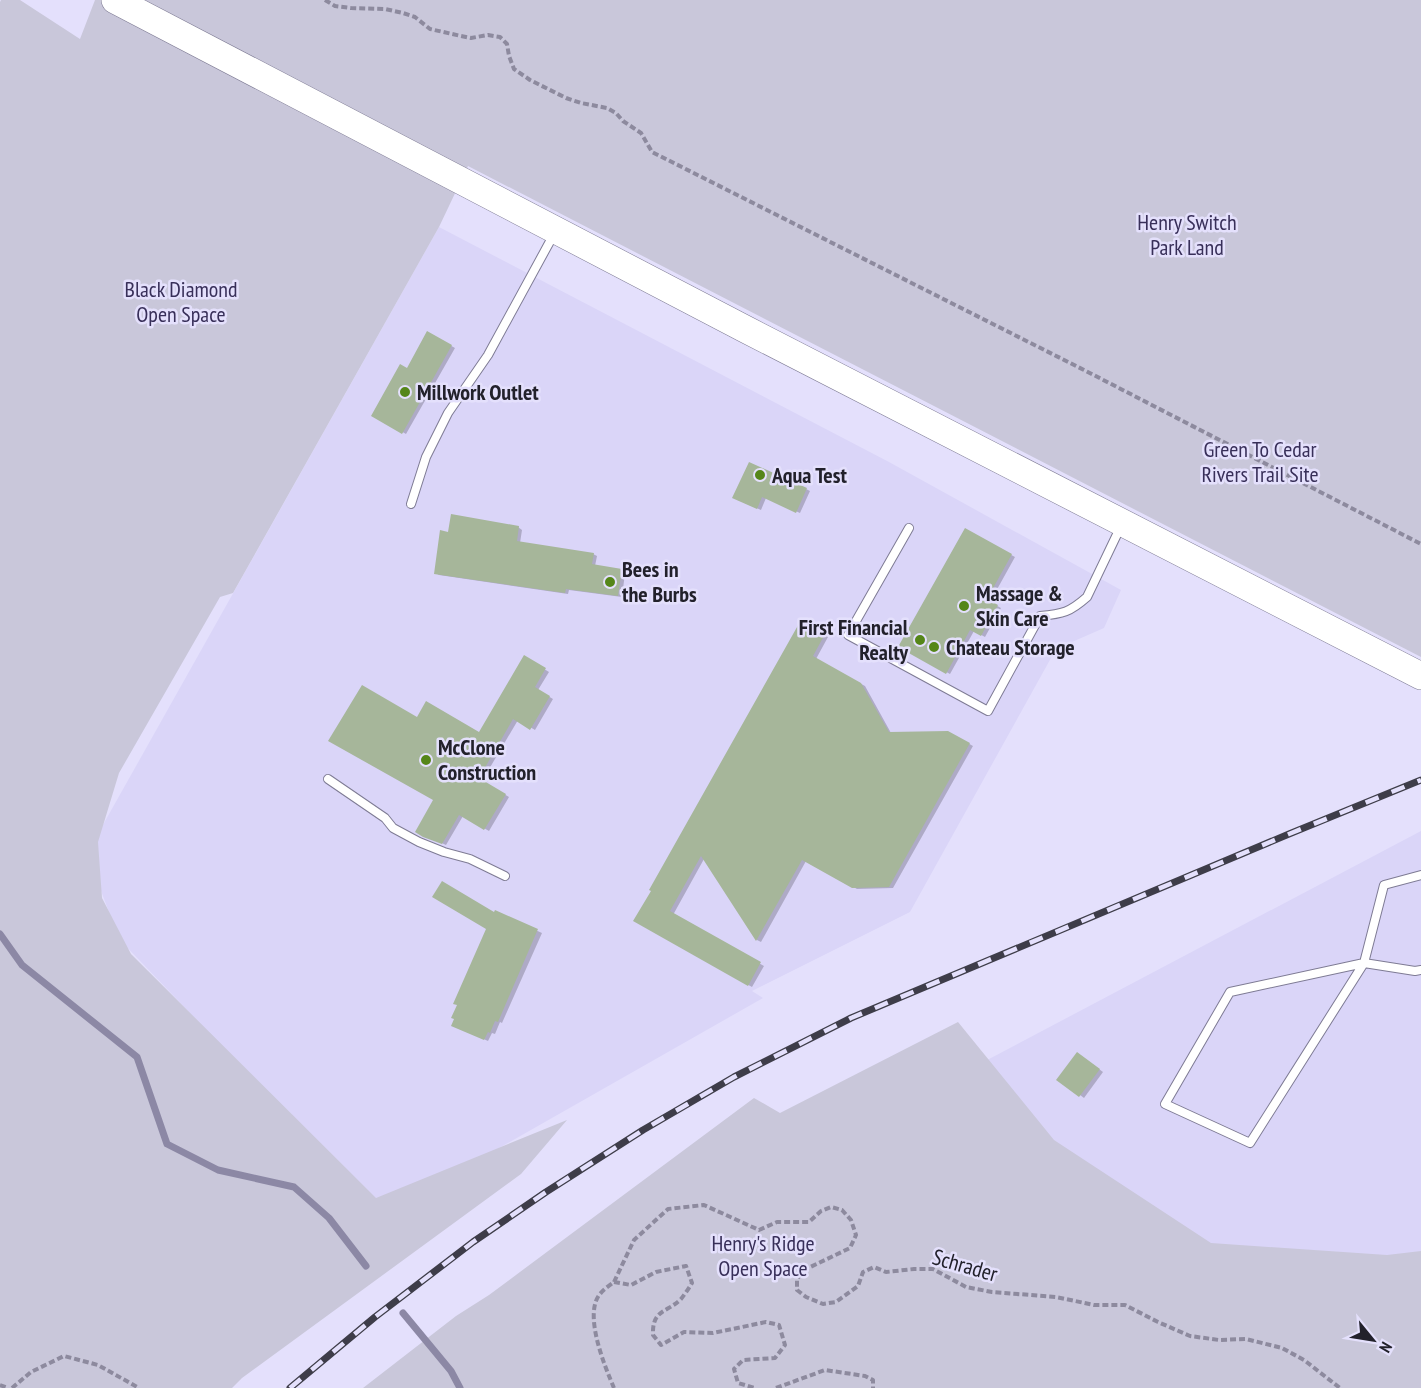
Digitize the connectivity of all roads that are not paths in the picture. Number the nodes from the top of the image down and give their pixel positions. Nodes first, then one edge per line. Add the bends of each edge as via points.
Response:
1 (115, 0) edge
2 (556, 231) junction
3 (411, 504) dead end
4 (1123, 523) junction
5 (909, 528) dead end
6 (1421, 676) edge
7 (327, 779) dead end
8 (1421, 875) edge
9 (505, 876) dead end
10 (1364, 963) junction
11 (1421, 970) edge

1 - 2 main road
2 - 3 lane via 488,355 448,413 426,458
2 - 4 main road
4 - 5 lane via 1087,597 1061,614 1040,616 988,711 848,635
4 - 6 main road
7 - 9 lane via 385,818 393,828
8 - 10 lane via 1384,885
10 - 10 lane via 1250,1143 1164,1104 1230,992
10 - 11 lane

